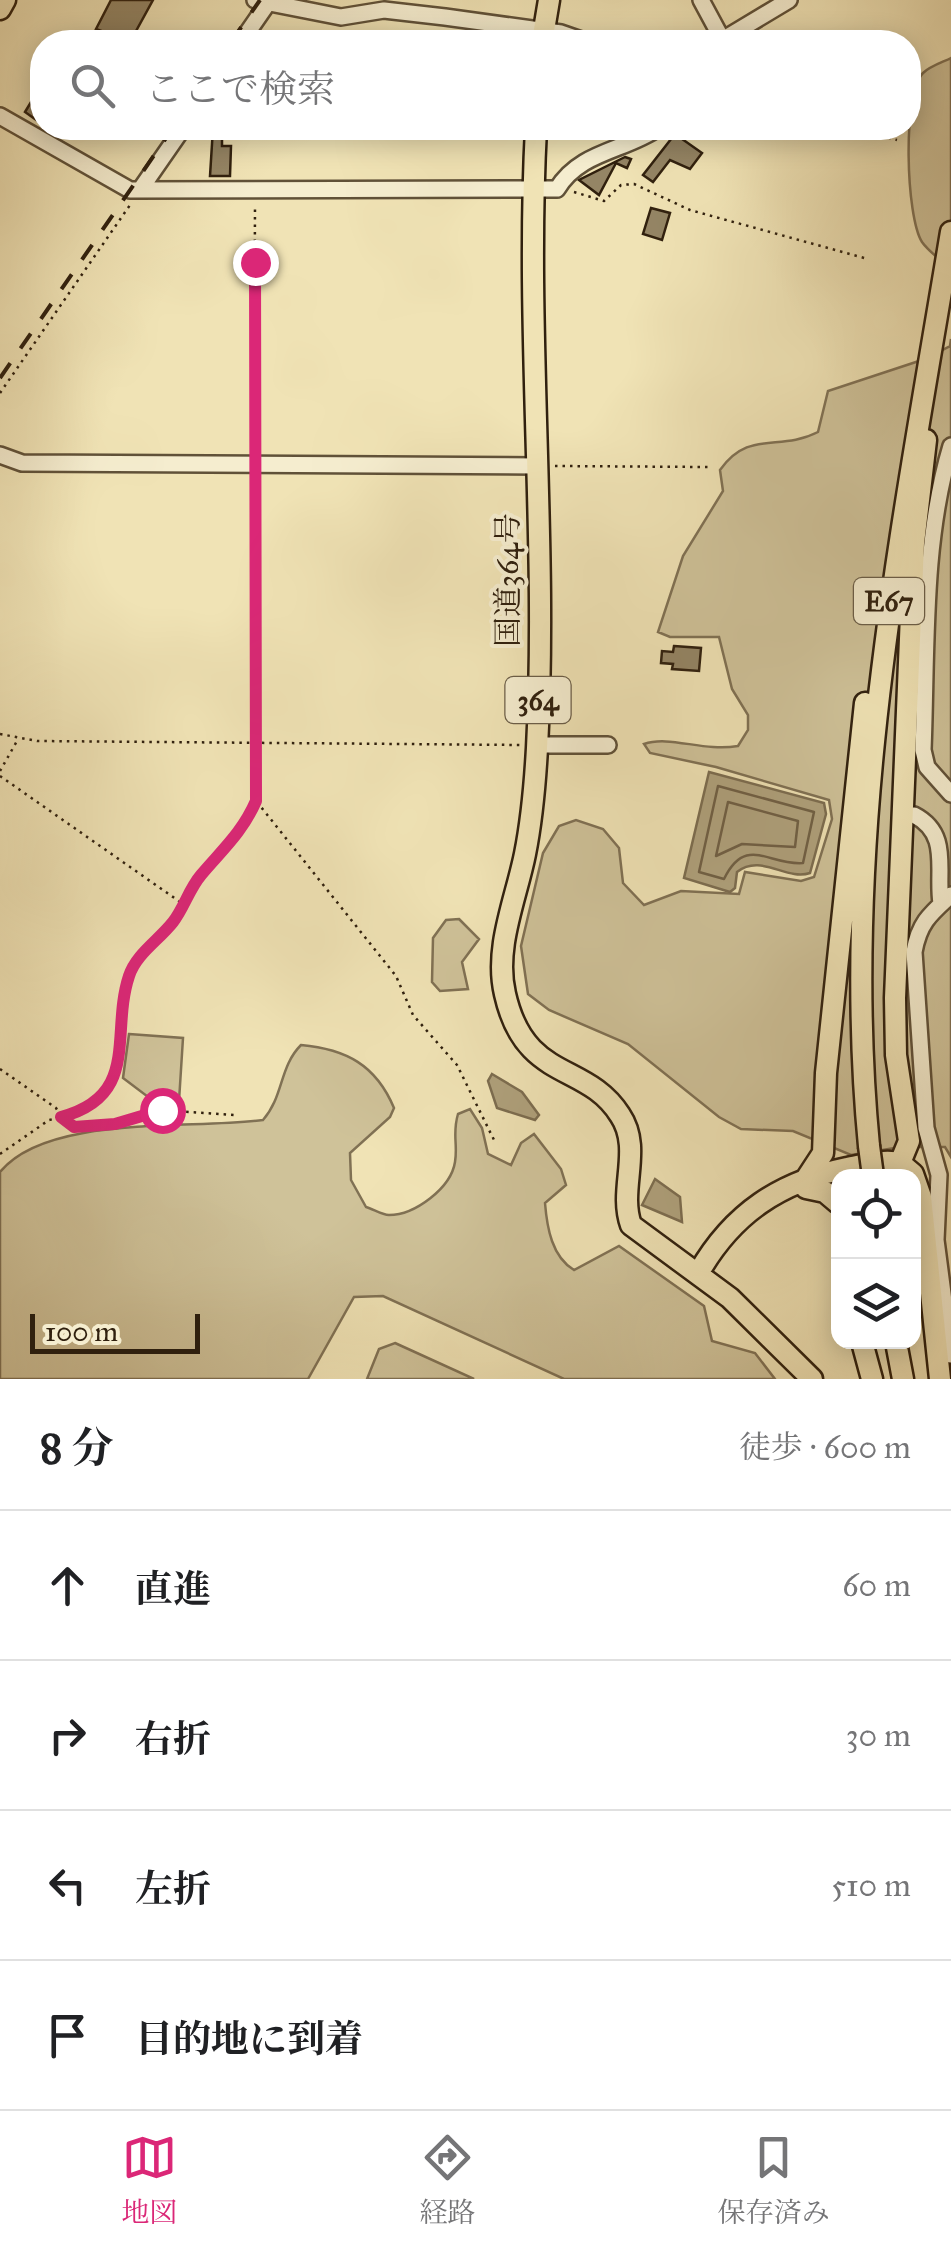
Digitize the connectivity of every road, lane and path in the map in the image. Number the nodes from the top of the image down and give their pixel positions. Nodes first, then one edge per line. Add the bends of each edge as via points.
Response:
1 (5, 0) edge
2 (549, 0) edge
3 (701, 0) edge
4 (788, 0) edge
5 (264, 2) edge
6 (0, 9) edge
7 (248, 30) edge
8 (506, 30) edge
9 (544, 30) edge
10 (715, 30) edge
11 (744, 30) edge
12 (0, 116) edge
13 (30, 134) edge
14 (41, 140) edge
15 (174, 140) edge
16 (536, 140) edge
17 (641, 140) edge
18 (535, 189) junction
19 (558, 189) junction
20 (140, 190) junction
21 (254, 190) junction
22 (951, 232) edge
23 (868, 260) dead end
24 (934, 339) junction
25 (0, 393) edge
26 (951, 446) edge
27 (0, 455) edge
28 (254, 464) junction
29 (537, 466) junction
30 (708, 467) dead end
31 (0, 734) edge
32 (18, 739) junction
33 (254, 743) junction
34 (537, 745) junction
35 (608, 745) dead end
36 (0, 773) edge
37 (951, 794) edge
38 (256, 801) junction
39 (914, 815) dead end
40 (946, 899) edge
41 (184, 905) junction
42 (852, 934) junction
43 (0, 1069) edge
44 (234, 1115) dead end
45 (61, 1117) junction
46 (494, 1142) dead end
47 (0, 1154) edge
48 (900, 1163) junction
49 (871, 1169) edge
50 (878, 1169) edge
51 (831, 1180) edge
52 (806, 1183) junction
53 (831, 1197) edge
54 (945, 1265) edge
55 (699, 1272) junction
56 (864, 1349) edge
57 (897, 1349) edge
58 (951, 1355) edge
59 (812, 1379) edge
60 (872, 1379) edge
61 (903, 1379) edge
62 (940, 1379) edge

1 - 6 highway
2 - 9 highway
3 - 10 street
4 - 11 street
5 - 7 street
5 - 8 street via 341,17 384,10
12 - 13 street
14 - 20 street via 120,186
15 - 20 street
16 - 18 highway, 国道364号 / 364
17 - 19 street via 589,158
18 - 19 street
18 - 21 street
18 - 29 highway, 国道364号 / 364
19 - 23 path via 604,202 621,185 634,184 690,210
20 - 21 street
20 - 25 path
21 - 28 path
22 - 24 highway, E67
24 - 42 highway, E67 via 863,775
24 - 48 highway via 914,542 896,937 896,1043 909,1141
26 - 37 street via 932,543 923,750 927,767
27 - 28 street via 22,463
28 - 29 street
28 - 33 path
29 - 30 path
29 - 34 highway, 国道364号 / 364
31 - 32 path
32 - 33 path
32 - 36 path
33 - 34 path
33 - 38 path
34 - 35 street
34 - 55 highway, 国道364号 / 364 via 526,850 502,957 504,995 530,1048 602,1094 623,1118 631,1146 626,1212 639,1234
36 - 41 path
38 - 41 path
38 - 46 path via 396,976 413,1015 457,1065
39 - 40 street via 934,832 941,849 937,877
40 - 54 street via 928,912 914,952 926,1128 939,1175
41 - 45 path via 129,974 114,1076 92,1104
42 - 49 highway, E67, bridge
42 - 52 highway via 823,1154
43 - 45 path
44 - 45 path via 162,1110 74,1127
45 - 47 path
48 - 50 highway
48 - 52 highway via 855,1166
48 - 62 highway via 913,1174 921,1197
51 - 52 highway
52 - 53 highway
52 - 55 highway
54 - 58 street
55 - 59 highway, 364
56 - 60 highway
57 - 61 highway

